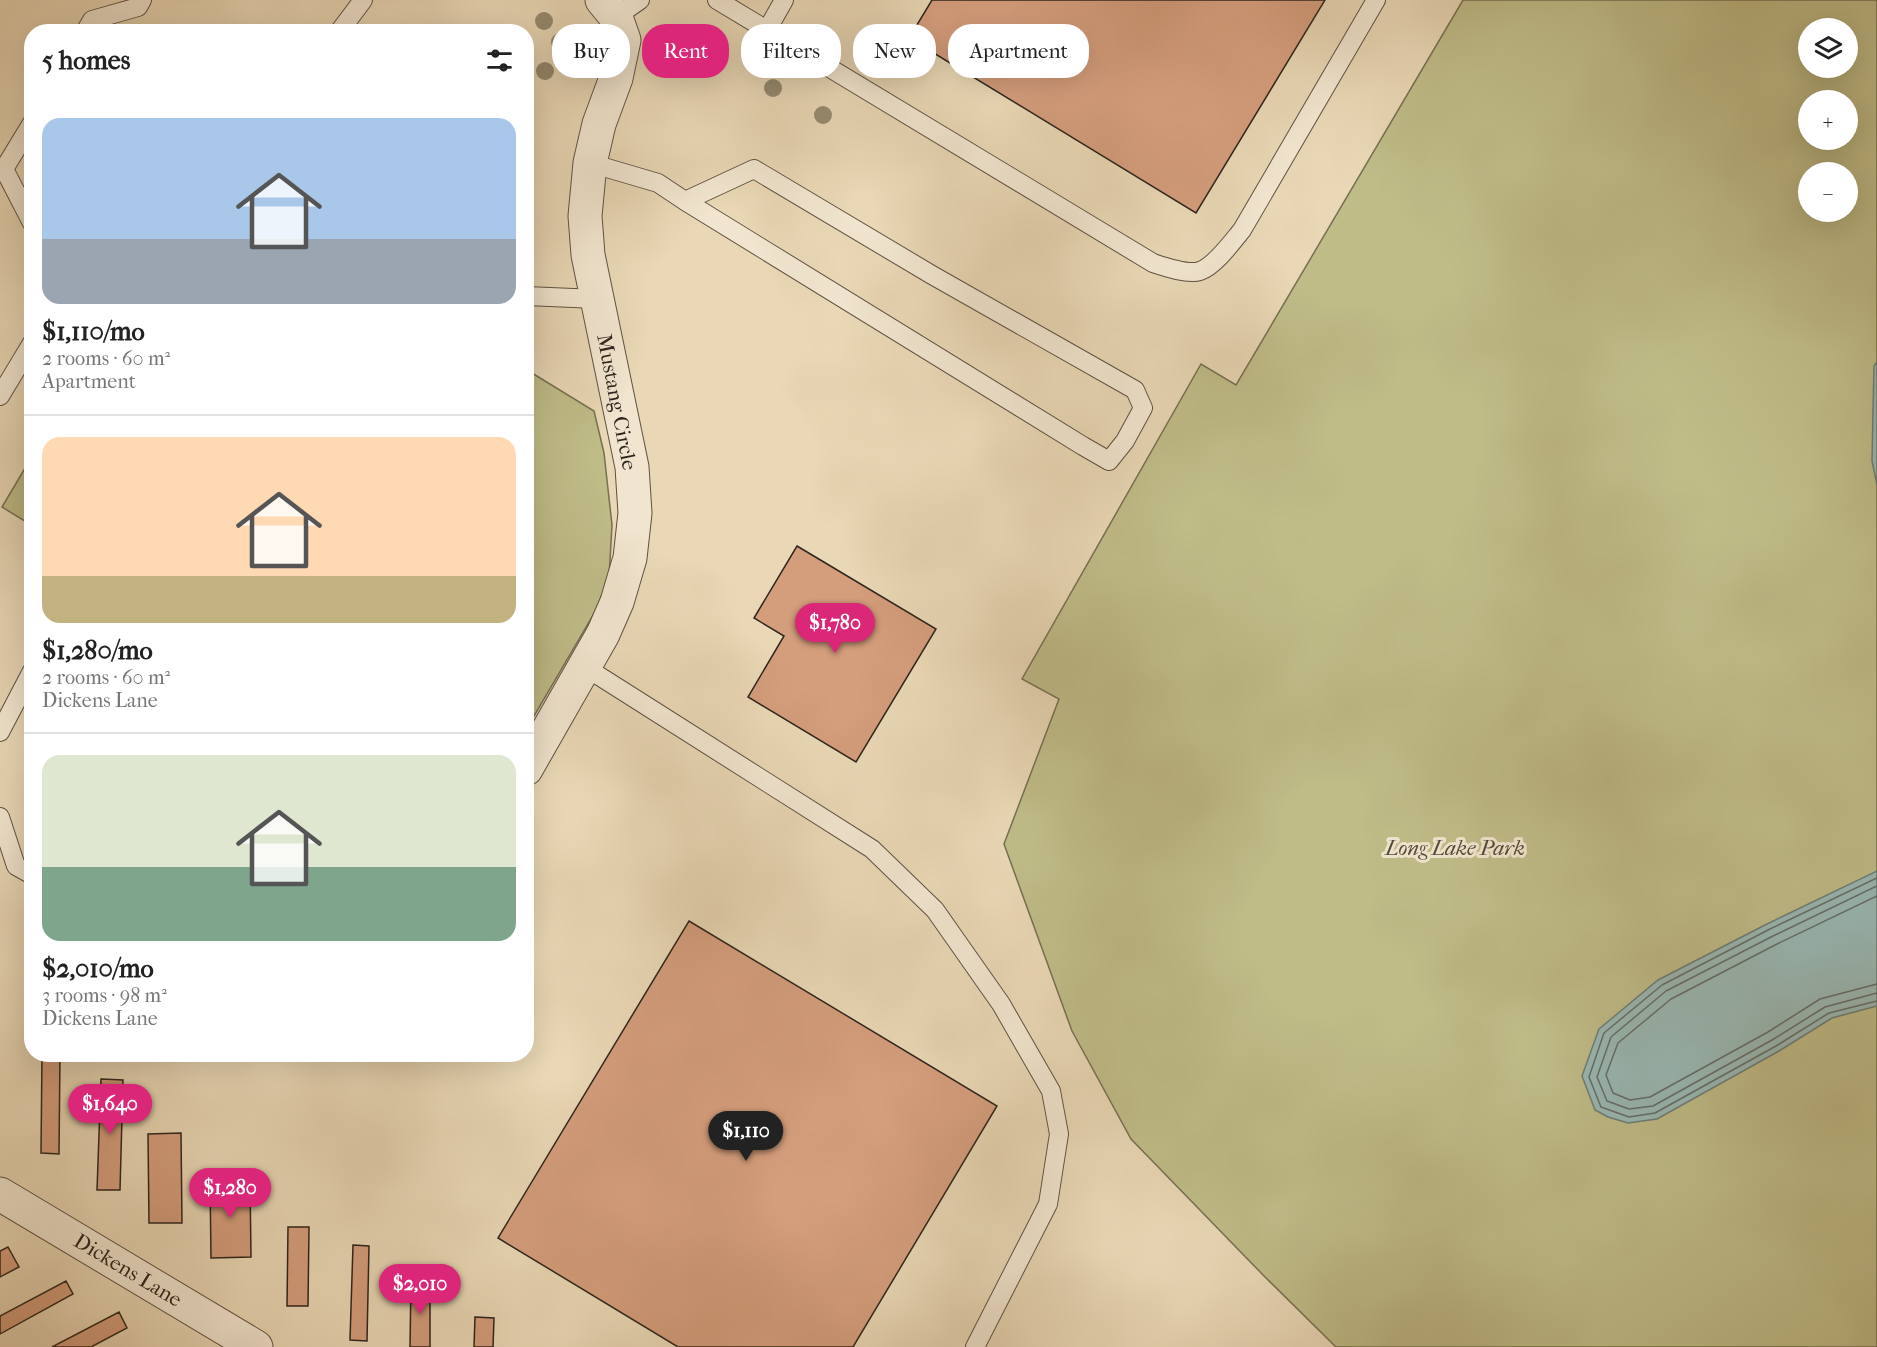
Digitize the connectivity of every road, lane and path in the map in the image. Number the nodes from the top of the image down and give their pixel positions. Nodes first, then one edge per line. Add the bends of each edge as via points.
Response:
1 (142, 0) edge
2 (363, 0) edge
3 (717, 0) edge
4 (784, 0) edge
5 (1376, 0) edge
6 (620, 6) edge
7 (90, 24) edge
8 (345, 24) edge
9 (757, 24) edge
10 (770, 24) edge
11 (841, 75) edge
12 (24, 136) edge
13 (590, 163) junction
14 (685, 201) junction
15 (24, 208) edge
16 (534, 296) edge
17 (597, 299) junction
18 (24, 356) edge
19 (0, 396) edge
20 (585, 667) junction
21 (24, 686) edge
22 (0, 732) edge
23 (534, 756) edge
24 (0, 817) edge
25 (24, 870) edge
26 (0, 1194) edge
27 (256, 1347) edge
28 (975, 1347) edge

1 - 7 lane via 138,7 92,20
2 - 8 lane
3 - 9 lane
4 - 10 lane
5 - 11 lane via 1242,230 1222,256 1200,272 1153,263
6 - 13 street, Mustang Circle via 624,40
12 - 15 lane via 4,169
13 - 14 lane via 657,183
13 - 17 street, Mustang Circle via 585,216
14 - 14 lane via 1109,461 1143,408 1135,390 754,168
16 - 17 lane
17 - 20 street, Mustang Circle via 632,467 635,513 630,558 617,602
18 - 19 lane
20 - 23 street, Mustang Circle
20 - 28 lane via 872,849 935,910 1001,1004 1051,1090 1059,1134 1048,1204
21 - 22 lane
24 - 25 lane via 16,866
26 - 27 street, Dickens Lane

